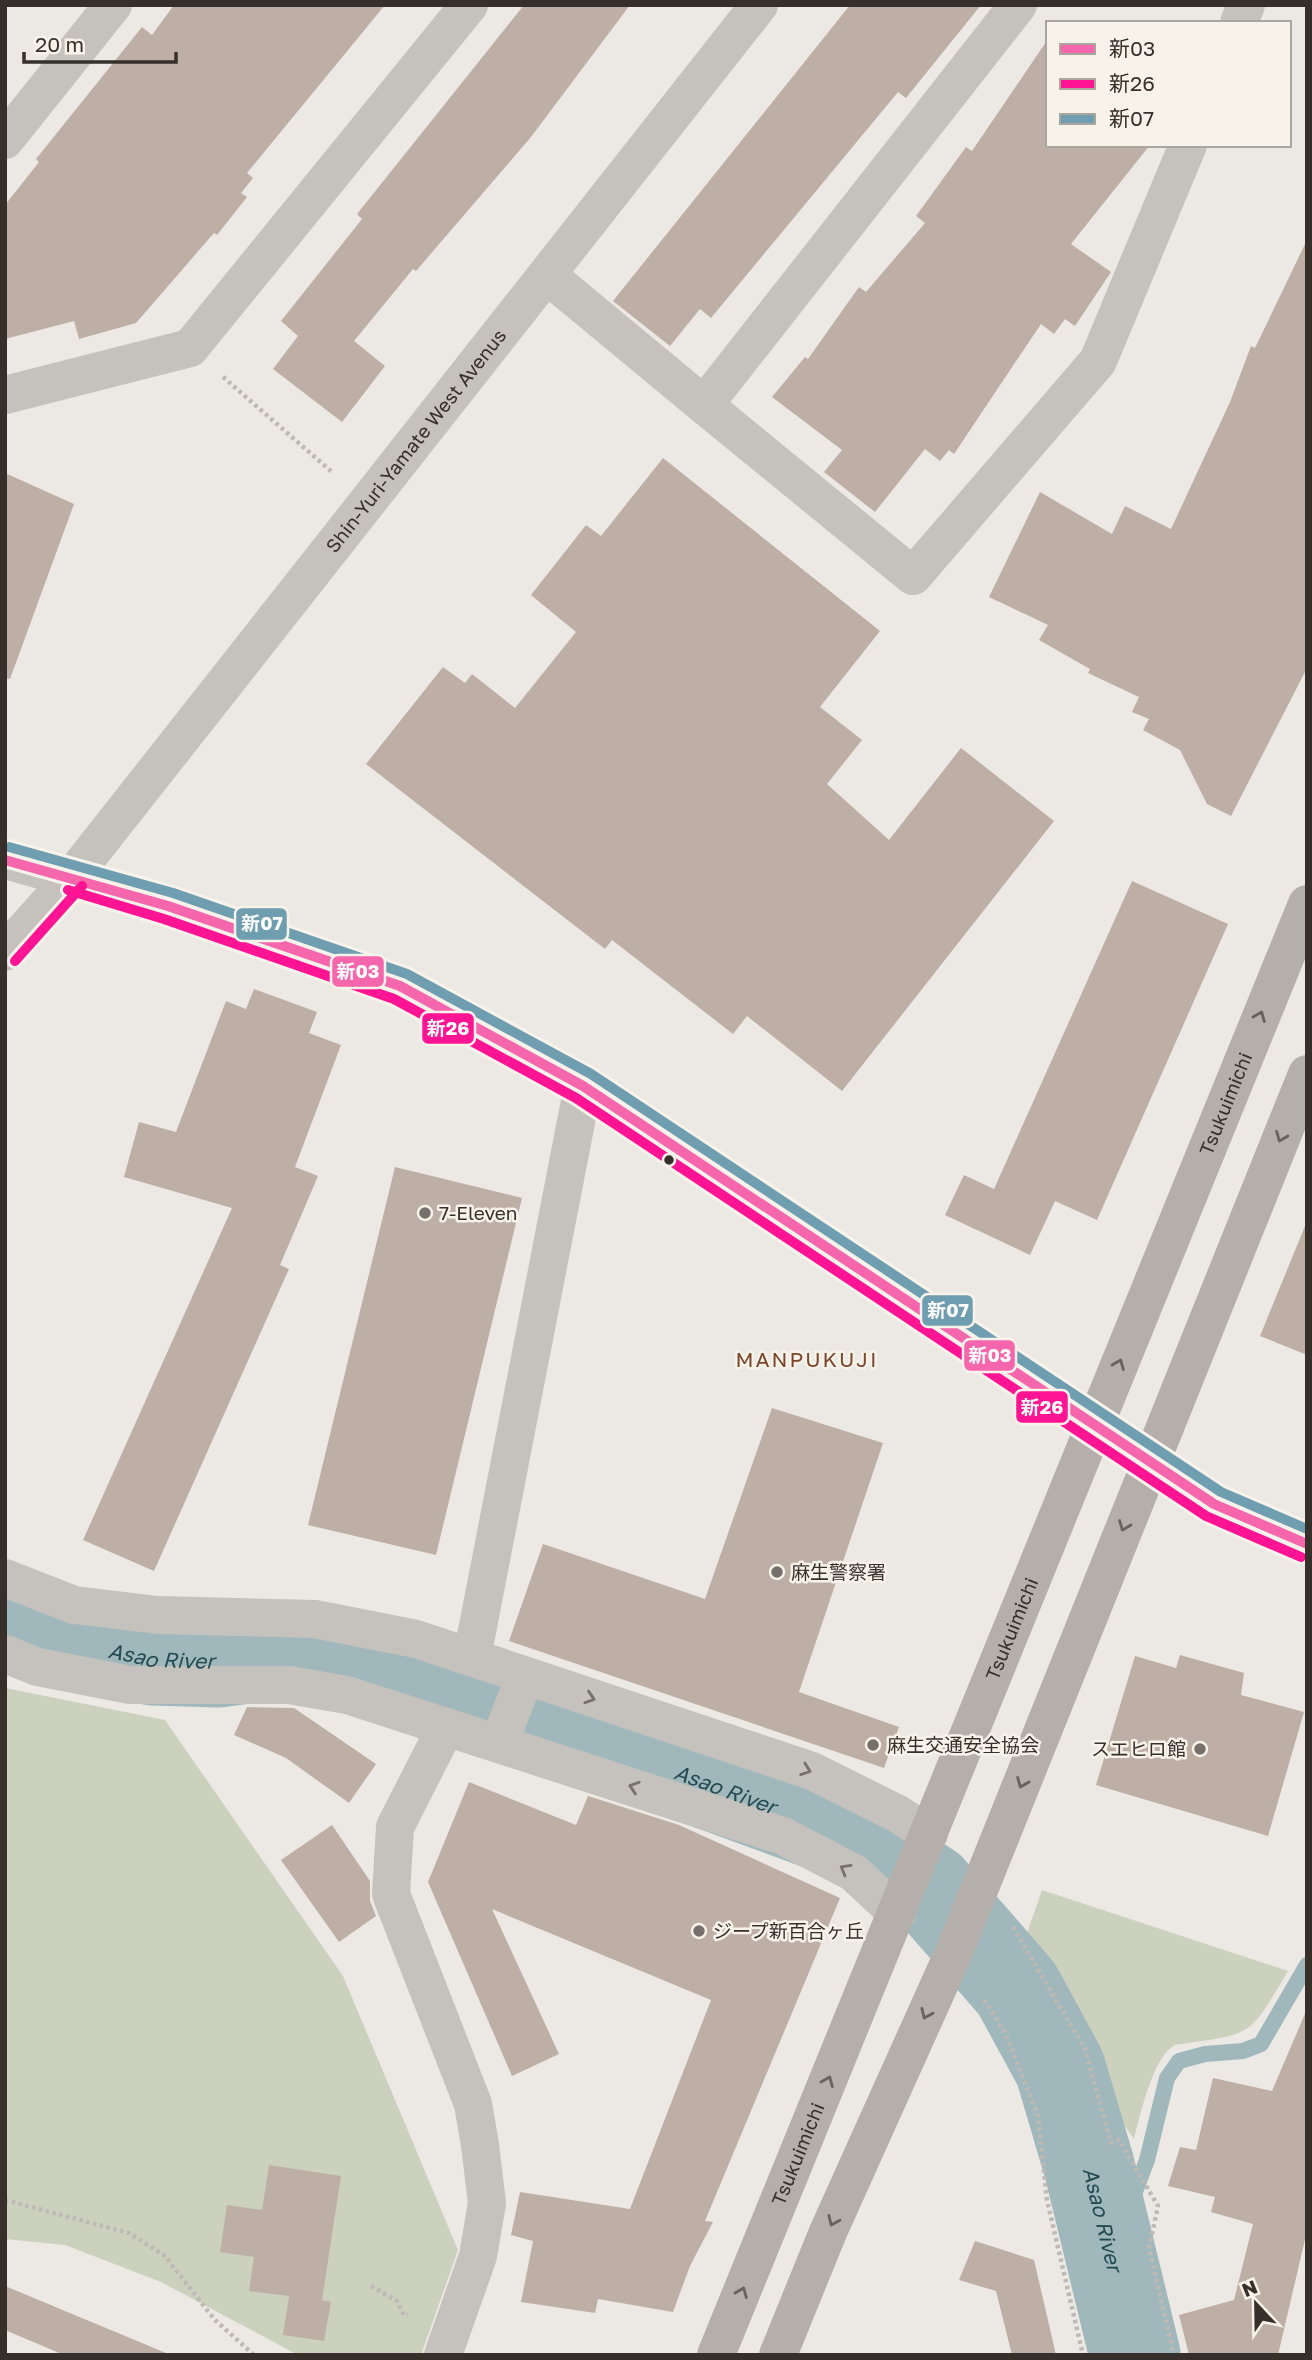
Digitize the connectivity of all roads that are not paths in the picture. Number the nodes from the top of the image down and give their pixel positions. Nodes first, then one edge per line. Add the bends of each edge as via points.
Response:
1 (113, 5) edge
2 (469, 5) edge
3 (759, 5) edge
4 (1018, 5) edge
5 (5, 140) edge
6 (1187, 147) edge
7 (547, 275) junction
8 (5, 395) edge
9 (704, 405) junction
10 (5, 860) edge
11 (72, 877) junction
12 (1307, 905) edge
13 (5, 952) edge
14 (1307, 1074) edge
15 (583, 1086) junction
16 (1093, 1427) junction
17 (1149, 1463) junction
18 (1307, 1544) edge
19 (5, 1578) edge
20 (5, 1654) edge
21 (472, 1657) junction
22 (522, 1683) junction
23 (446, 1727) junction
24 (501, 1738) junction
25 (925, 1844) junction
26 (898, 1910) junction
27 (443, 2355) edge
28 (716, 2355) edge
29 (778, 2355) edge

1 - 5 street
2 - 8 street via 190,348
3 - 7 street, Shin-Yuri-Yamate West Avenus
4 - 9 street
6 - 9 street via 1098,361 913,576
7 - 9 street
7 - 11 street, Shin-Yuri-Yamate West Avenus
10 - 11 street
11 - 13 street, Shin-Yuri-Yamate West Avenus
11 - 15 street via 400,986
16 -> 12 main road, Tsukuimichi
14 -> 17 main road
15 - 16 street
15 - 21 street
16 - 17 street
16 - 25 main road, Tsukuimichi
17 - 18 street via 1214,1504
17 -> 29 main road via 954,1952
19 - 21 street via 74,1605 158,1615 315,1619 416,1639
20 - 23 street via 38,1667 130,1685 289,1685 347,1695
21 - 22 street
22 - 24 street
22 -> 25 street via 812,1771 898,1814
23 - 24 street
23 - 27 street via 395,1827 391,1894 473,2104 480,2145 486,2203 478,2256
26 -> 24 street via 854,1873 783,1836
25 - 26 main road, Tsukuimichi
28 -> 26 main road, Tsukuimichi

